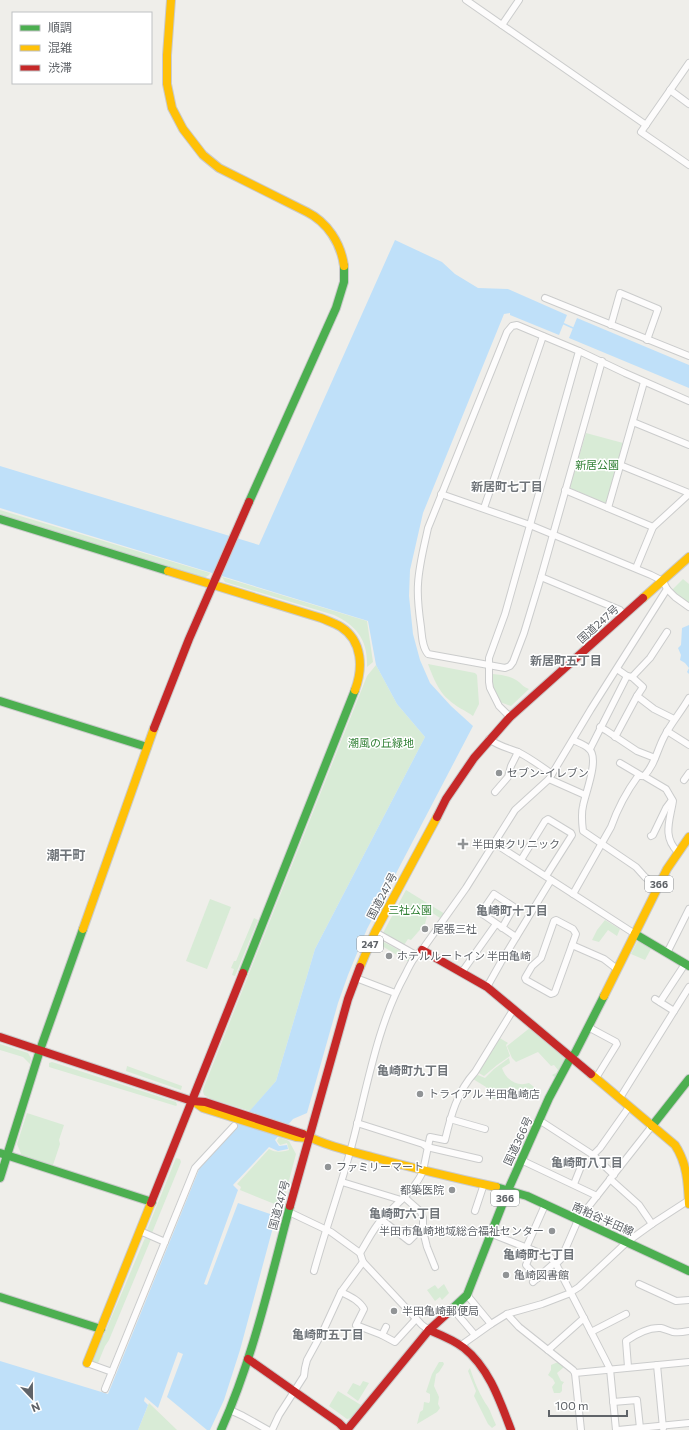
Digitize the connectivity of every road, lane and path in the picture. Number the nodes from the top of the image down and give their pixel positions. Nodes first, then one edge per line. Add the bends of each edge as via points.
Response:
1 (171, 0) edge
2 (466, 0) edge
3 (519, 0) edge
4 (502, 25) junction
5 (689, 63) edge
6 (670, 90) junction
7 (689, 104) edge
8 (646, 125) junction
9 (689, 165) edge
10 (545, 298) dead end
11 (611, 325) junction
12 (543, 336) junction
13 (647, 340) junction
14 (579, 350) junction
15 (689, 356) edge
16 (602, 361) junction
17 (644, 382) junction
18 (689, 401) edge
19 (632, 422) junction
20 (689, 445) edge
21 (620, 465) junction
22 (565, 490) junction
23 (442, 494) junction
24 (689, 494) edge
25 (484, 508) junction
26 (608, 508) junction
27 (0, 519) edge
28 (530, 525) junction
29 (653, 527) junction
30 (553, 534) junction
31 (689, 557) edge
32 (636, 568) junction
33 (541, 577) junction
34 (663, 581) junction
35 (212, 585) junction
36 (667, 589) junction
37 (689, 607) edge
38 (624, 615) junction
39 (667, 632) dead end
40 (488, 666) junction
41 (617, 669) junction
42 (630, 676) junction
43 (637, 696) junction
44 (689, 698) edge
45 (0, 701) edge
46 (510, 718) junction
47 (674, 719) junction
48 (600, 727) junction
49 (667, 731) junction
50 (615, 736) junction
51 (489, 739) junction
52 (573, 740) junction
53 (689, 745) edge
54 (147, 747) junction
55 (590, 749) junction
56 (518, 752) junction
57 (655, 758) junction
58 (620, 763) dead end
59 (689, 773) edge
60 (643, 776) junction
61 (550, 777) junction
62 (684, 780) dead end
63 (495, 792) dead end
64 (585, 795) junction
65 (672, 800) junction
66 (651, 836) dead end
67 (689, 837) edge
68 (494, 843) junction
69 (600, 844) junction
70 (678, 852) junction
71 (521, 860) junction
72 (548, 878) junction
73 (658, 887) junction
74 (573, 894) junction
75 (689, 909) edge
76 (496, 924) junction
77 (502, 928) junction
78 (375, 932) junction
79 (635, 934) junction
80 (516, 937) junction
81 (572, 945) junction
82 (419, 952) junction
83 (666, 953) junction
84 (687, 965) edge
85 (617, 969) junction
86 (462, 972) junction
87 (356, 978) junction
88 (487, 987) junction
89 (689, 987) edge
90 (395, 993) junction
91 (513, 1010) junction
92 (674, 1011) junction
93 (588, 1027) junction
94 (0, 1037) edge
95 (40, 1050) junction
96 (571, 1057) junction
97 (596, 1078) junction
98 (689, 1080) edge
99 (620, 1098) junction
100 (192, 1101) junction
101 (629, 1107) junction
102 (450, 1118) junction
103 (238, 1120) junction
104 (539, 1120) junction
105 (357, 1122) junction
106 (652, 1126) junction
107 (485, 1129) dead end
108 (309, 1138) junction
109 (427, 1147) junction
110 (350, 1151) junction
111 (4, 1154) edge
112 (593, 1154) junction
113 (479, 1159) dead end
114 (521, 1160) junction
115 (582, 1164) dead end
116 (423, 1171) junction
117 (612, 1177) junction
118 (0, 1178) edge
119 (342, 1182) junction
120 (484, 1184) junction
121 (574, 1184) junction
122 (508, 1190) junction
123 (597, 1196) junction
124 (403, 1198) junction
125 (689, 1200) edge
126 (152, 1202) junction
127 (689, 1204) edge
128 (545, 1205) junction
129 (475, 1211) dead end
130 (289, 1212) junction
131 (382, 1220) junction
132 (578, 1220) junction
133 (652, 1224) junction
134 (140, 1231) junction
135 (423, 1231) junction
136 (325, 1232) junction
137 (492, 1234) junction
138 (165, 1242) junction
139 (627, 1242) junction
140 (529, 1249) junction
141 (360, 1253) junction
142 (363, 1262) junction
143 (556, 1264) junction
144 (435, 1267) dead end
145 (314, 1271) dead end
146 (689, 1271) edge
147 (639, 1284) dead end
148 (340, 1292) junction
149 (571, 1292) junction
150 (468, 1294) junction
151 (0, 1297) edge
152 (689, 1300) edge
153 (452, 1308) junction
154 (507, 1314) junction
155 (626, 1314) dead end
156 (584, 1318) junction
157 (416, 1319) junction
158 (491, 1324) junction
159 (386, 1327) dead end
160 (101, 1329) junction
161 (429, 1330) junction
162 (689, 1331) edge
163 (591, 1332) junction
164 (382, 1335) junction
165 (475, 1335) junction
166 (460, 1346) junction
167 (548, 1350) junction
168 (248, 1359) junction
169 (689, 1362) edge
170 (87, 1363) joint
171 (657, 1365) junction
172 (628, 1367) junction
173 (610, 1369) junction
174 (112, 1372) junction
175 (575, 1373) junction
176 (105, 1389) dead end
177 (295, 1392) junction
178 (613, 1402) junction
179 (230, 1410) junction
180 (689, 1423) edge
181 (640, 1428) junction
182 (663, 1428) edge
183 (221, 1430) edge
184 (268, 1430) edge
185 (272, 1430) edge
186 (346, 1430) edge
187 (511, 1430) edge
188 (581, 1430) edge
189 (617, 1430) edge

1 - 35 main road via 168,27 168,92 172,108 188,135 207,160 218,168 310,212 321,221 337,241 344,268 344,281 335,311
2 - 4 street
3 - 4 street
4 - 8 street
5 - 6 street
6 - 7 street
6 - 8 street
8 - 9 street via 641,132
10 - 11 street
11 - 13 street
11 - 13 street via 620,293 658,309
12 - 14 street
12 - 23 street via 518,325 512,326 507,332
12 - 25 street
13 - 15 street
14 - 16 street
14 - 28 street
16 - 17 street
16 - 22 street
17 - 18 street
17 - 19 street
19 - 20 street
19 - 21 street
21 - 24 street
21 - 26 street
22 - 26 street
22 - 30 street
23 - 25 street
23 - 40 street via 428,528 418,584 424,646 431,656
24 - 29 street
25 - 28 street
26 - 29 street
27 - 35 main road
28 - 30 street
28 - 40 street
29 - 32 street
30 - 32 street
30 - 33 street
31 - 34 main road, 国道247号 / 247
32 - 34 street
33 - 38 street via 620,610
33 - 40 street via 513,662 505,668
34 - 36 street
34 - 38 main road, 国道247号 / 247
35 - 54 main road
35 - 100 main road via 337,624 354,641 361,666 358,682
36 - 37 street
36 - 41 street
38 - 46 main road, 国道247号 / 247
39 - 42 street via 650,658
40 - 46 street via 489,682 495,700
41 - 42 street
41 - 52 street
42 - 43 street via 643,688
42 - 48 street
43 - 47 street via 654,709
43 - 50 street
44 - 47 street
45 - 54 main road
46 - 51 main road, 国道247号 / 247
47 - 49 street
48 - 50 street
48 - 55 street
49 - 53 street
49 - 57 street
50 - 57 street
51 - 56 street
51 - 78 main road, 国道247号 / 247 via 446,799
52 - 55 street
52 - 61 street
54 - 95 main road
55 - 64 street via 593,756
56 - 61 street via 535,762
56 - 63 street via 508,777
57 - 60 street
58 - 60 street
59 - 62 street
60 - 65 street via 666,789
60 - 69 street via 638,776 635,780
61 - 64 street
61 - 68 street via 515,810
64 - 69 street via 582,808 583,831
65 - 66 street
65 - 70 street via 668,819 669,837 671,845
67 - 70 main road, 国道366号 / 366
68 - 71 street
68 - 82 street via 466,888
69 - 73 street via 636,867
69 - 74 street
70 - 73 main road, 国道366号 / 366
71 - 72 street
71 - 72 street via 548,819 571,833
72 - 74 street
72 - 80 street
73 - 79 main road, 国道366号 / 366
74 - 79 street
75 - 83 street
76 - 77 street
76 - 77 street via 481,913 494,894 514,906
76 - 86 street
77 - 80 street
78 - 82 street
78 - 87 main road, 国道247号 / 247
79 - 83 main road
79 - 85 main road, 国道366号 / 366
80 - 88 street
81 - 81 street via 576,932 554,921 541,958 532,966 526,980 551,994 554,993
81 - 85 street via 604,959
82 - 86 main road
82 - 90 street
83 - 84 main road
84 - 92 street via 658,1000
85 - 93 main road, 国道366号 / 366
86 - 88 main road
87 - 90 street
87 - 108 main road, 国道247号 / 247
88 - 91 main road
89 - 92 street
90 - 105 street via 384,1020
91 - 96 main road
91 - 102 street via 457,1098
92 - 99 street
93 - 96 main road, 国道366号 / 366
93 - 97 street via 617,1044
94 - 95 main road, 南粕谷半田線
95 - 100 main road, 南粕谷半田線
95 - 111 main road
96 - 97 main road
96 - 104 main road, 国道366号 / 366
97 - 99 main road
98 - 106 main road
99 - 101 main road
100 - 103 main road, 南粕谷半田線 via 205,1102
100 - 126 main road
101 - 106 main road
101 - 112 street
102 - 107 street
102 - 109 street via 445,1140 430,1137
103 - 108 main road, 南粕谷半田線
103 - 138 street via 194,1168
104 - 112 street
104 - 114 main road, 国道366号 / 366
105 - 109 street
105 - 110 street
106 - 117 street
106 - 125 main road via 680,1151 685,1165
108 - 110 main road, 南粕谷半田線
108 - 130 main road, 国道247号 / 247
109 - 113 street
109 - 116 street
110 - 116 main road, 南粕谷半田線
110 - 119 street
111 - 118 main road
111 - 126 main road
112 - 117 street
114 - 121 street
114 - 122 main road, 国道366号 / 366
115 - 121 street
116 - 120 main road, 南粕谷半田線
116 - 124 street
117 - 123 street
117 - 133 street via 639,1205
119 - 124 street
119 - 136 street
120 - 122 main road, 南粕谷半田線
120 - 129 street
121 - 123 street
122 - 128 main road, 南粕谷半田線
122 - 137 main road, 国道366号 / 366
123 - 132 street
124 - 131 street
124 - 135 street via 421,1212
125 - 127 main road
125 - 133 street
126 - 134 main road
128 - 132 main road, 南粕谷半田線
128 - 140 street
130 - 136 street
130 - 168 main road, 国道247号 / 247
131 - 135 street via 409,1241 419,1231
131 - 141 street
132 - 139 main road, 南粕谷半田線
132 - 143 street via 561,1259
133 - 139 street
134 - 138 street
134 - 160 main road
135 - 144 street
136 - 141 street
136 - 145 street
137 - 140 street
137 - 150 main road, 国道366号 / 366
138 - 174 street
139 - 146 main road, 南粕谷半田線
139 - 149 street
140 - 143 street via 550,1257
140 - 143 street via 526,1265 535,1280
141 - 142 street
142 - 148 street
142 - 157 street
143 - 149 street
147 - 152 street via 676,1302
148 - 164 street via 364,1308 356,1325
148 - 177 street via 322,1334 308,1357 304,1376
149 - 154 street
149 - 156 street
150 - 153 main road, 国道366号 / 366
150 - 158 street
151 - 160 main road
153 - 161 main road, 国道366号 / 366
153 - 165 street
154 - 158 street
154 - 167 street
155 - 163 street
156 - 163 street
156 - 167 street
157 - 161 street
157 - 164 street via 395,1342
158 - 165 street
159 - 164 street
160 - 170 main road
161 - 166 main road
161 - 186 main road, 国道366号
162 - 172 street via 676,1332 655,1328 631,1338 626,1342
163 - 173 street
165 - 166 street
166 - 187 main road via 483,1370
167 - 175 street
168 - 177 main road
168 - 179 main road, 国道247号 / 247
169 - 171 street
170 - 174 street
171 - 172 street
171 - 182 street
172 - 173 street
173 - 175 street
173 - 178 street
174 - 176 street
175 - 188 street
177 - 185 street
177 - 186 main road
178 - 181 street via 637,1400
178 - 189 street
179 - 183 main road, 国道247号 / 247
179 - 184 street
180 - 182 street
181 - 182 street
181 - 189 street

